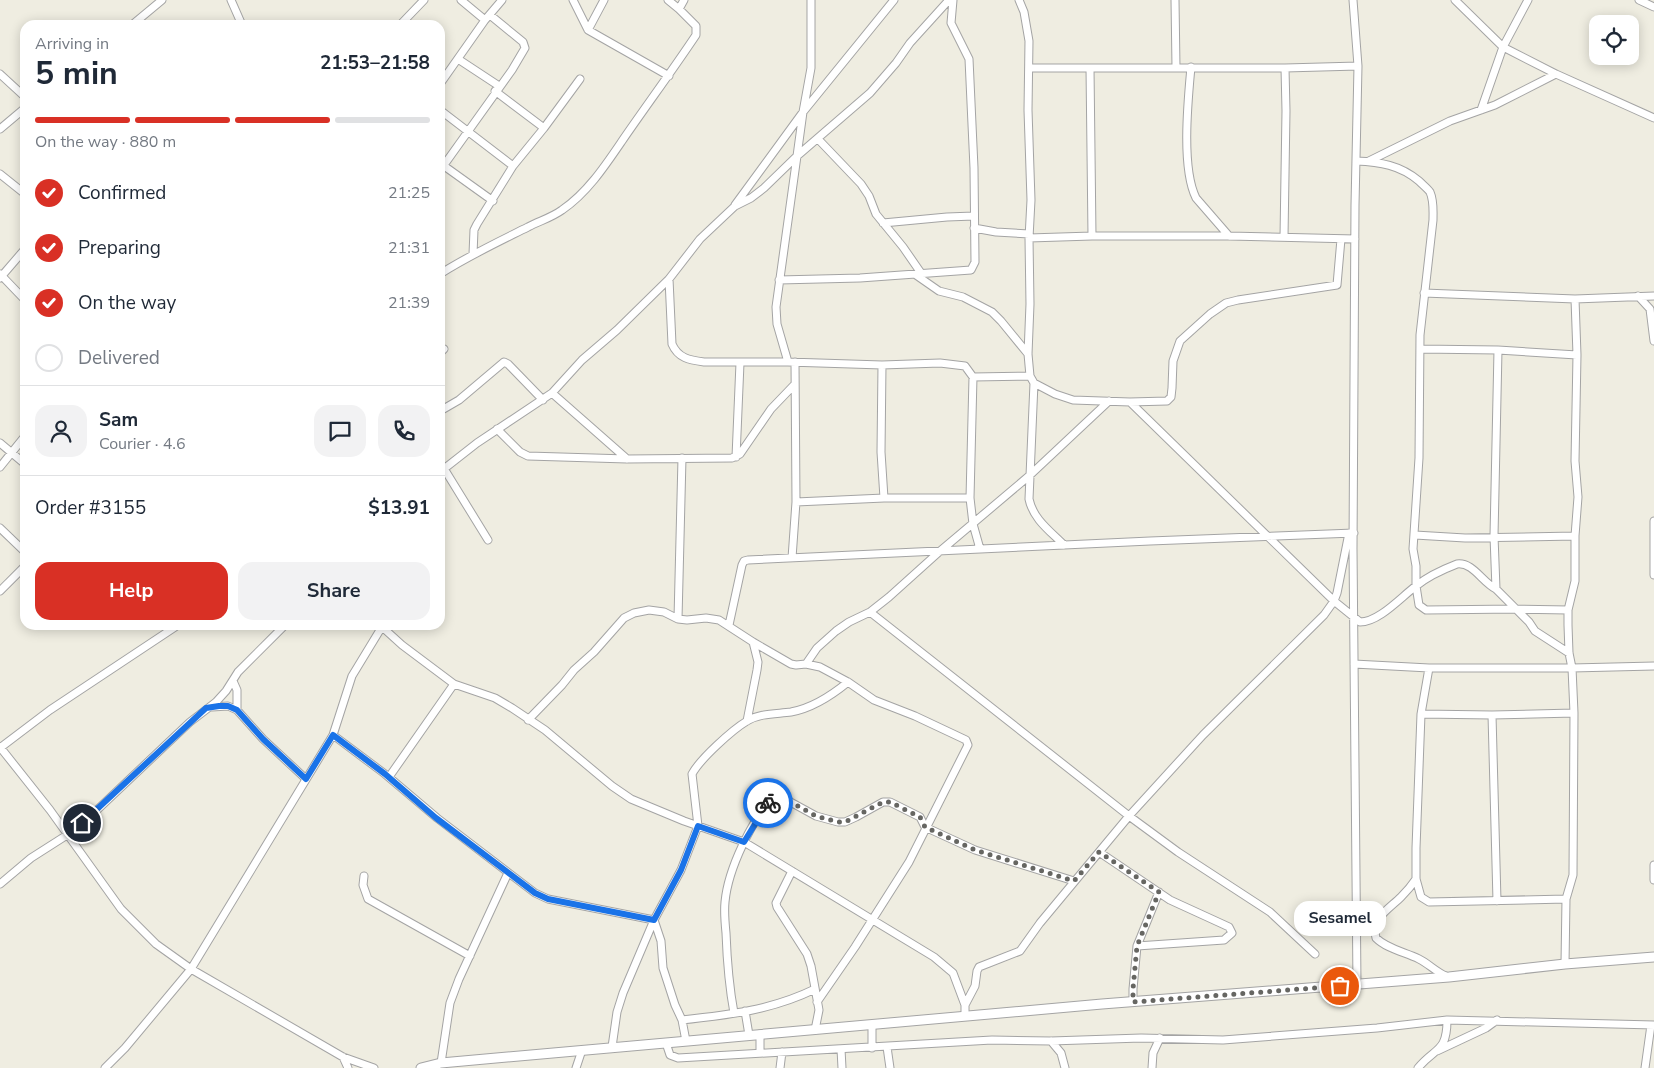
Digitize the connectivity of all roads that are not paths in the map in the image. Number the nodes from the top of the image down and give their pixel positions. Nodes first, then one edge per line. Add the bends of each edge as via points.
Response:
1 (162, 0) edge
2 (231, 0) edge
3 (424, 0) edge
4 (461, 0) edge
5 (502, 0) edge
6 (573, 0) edge
7 (604, 0) edge
8 (668, 0) edge
9 (684, 0) edge
10 (811, 0) edge
11 (894, 0) edge
12 (949, 0) edge
13 (953, 0) edge
14 (1019, 0) edge
15 (1028, 0) edge
16 (1174, 0) edge
17 (1353, 0) edge
18 (1455, 0) edge
19 (1528, 0) edge
20 (1639, 0) edge
21 (1654, 7) edge
22 (679, 9) junction
23 (1024, 12) junction
24 (487, 18) junction
25 (138, 20) edge
26 (240, 20) edge
27 (405, 20) edge
28 (588, 30) junction
29 (1503, 47) junction
30 (458, 59) junction
31 (1358, 66) junction
32 (1176, 67) junction
33 (1191, 67) junction
34 (1029, 68) junction
35 (1090, 68) junction
36 (1284, 68) junction
37 (0, 74) edge
38 (1556, 74) junction
39 (668, 76) junction
40 (445, 77) edge
41 (580, 79) dead end
42 (497, 88) junction
43 (20, 92) edge
44 (1481, 110) junction
45 (20, 112) edge
46 (803, 112) junction
47 (445, 114) edge
48 (1654, 118) edge
49 (544, 128) junction
50 (0, 129) edge
51 (466, 131) junction
52 (818, 139) junction
53 (797, 156) junction
54 (445, 160) edge
55 (1356, 161) junction
56 (1369, 161) junction
57 (445, 166) edge
58 (513, 166) junction
59 (0, 174) edge
60 (20, 190) edge
61 (493, 201) junction
62 (734, 206) junction
63 (974, 216) junction
64 (883, 223) junction
65 (974, 228) junction
66 (1029, 236) junction
67 (1092, 236) junction
68 (1229, 236) junction
69 (1284, 237) junction
70 (1341, 239) junction
71 (1356, 239) junction
72 (473, 254) junction
73 (20, 255) edge
74 (445, 271) edge
75 (918, 274) junction
76 (1, 276) edge
77 (669, 279) junction
78 (779, 280) junction
79 (1424, 293) junction
80 (20, 295) edge
81 (1638, 296) junction
82 (1654, 296) edge
83 (1576, 299) junction
84 (1654, 341) edge
85 (1420, 349) junction
86 (1498, 350) junction
87 (1028, 354) junction
88 (1577, 355) junction
89 (791, 362) junction
90 (740, 363) junction
91 (882, 365) junction
92 (1030, 376) junction
93 (974, 377) junction
94 (1034, 383) junction
95 (795, 384) junction
96 (552, 393) junction
97 (544, 400) junction
98 (1108, 401) junction
99 (1130, 402) junction
100 (445, 409) edge
101 (497, 429) junction
102 (20, 442) edge
103 (0, 443) edge
104 (12, 452) junction
105 (736, 457) junction
106 (682, 458) junction
107 (20, 459) edge
108 (627, 459) junction
109 (445, 465) edge
110 (0, 467) edge
111 (445, 474) edge
112 (1029, 476) junction
113 (884, 498) junction
114 (970, 498) junction
115 (796, 502) junction
116 (1654, 521) edge
117 (973, 524) junction
118 (1654, 526) edge
119 (0, 528) edge
120 (1351, 533) junction
121 (1415, 535) junction
122 (1269, 536) junction
123 (1494, 536) junction
124 (1575, 536) junction
125 (488, 540) dead end
126 (1064, 545) junction
127 (20, 547) edge
128 (980, 549) junction
129 (939, 552) junction
130 (792, 558) junction
131 (20, 571) edge
132 (1654, 575) edge
133 (1416, 586) junction
134 (1496, 589) junction
135 (0, 591) edge
136 (1334, 601) junction
137 (1516, 609) junction
138 (1568, 610) junction
139 (870, 612) junction
140 (678, 619) junction
141 (1355, 619) junction
142 (729, 625) junction
143 (170, 630) edge
144 (280, 630) edge
145 (379, 630) edge
146 (387, 630) edge
147 (753, 642) junction
148 (1569, 653) junction
149 (806, 664) junction
150 (1354, 664) junction
151 (1654, 666) edge
152 (1429, 668) junction
153 (1572, 668) junction
154 (234, 681) junction
155 (848, 682) junction
156 (454, 684) junction
157 (206, 708) junction
158 (237, 710) junction
159 (1574, 713) junction
160 (1421, 714) junction
161 (1492, 715) junction
162 (528, 720) junction
163 (747, 721) junction
164 (333, 735) junction
165 (0, 747) edge
166 (389, 777) junction
167 (306, 779) junction
168 (1129, 816) junction
169 (698, 826) junction
170 (925, 827) junction
171 (67, 835) junction
172 (744, 842) junction
173 (1099, 852) junction
174 (1654, 865) edge
175 (792, 871) junction
176 (508, 874) junction
177 (364, 876) dead end
178 (1416, 879) junction
179 (1654, 880) edge
180 (1074, 881) junction
181 (0, 884) edge
182 (1159, 892) junction
183 (1566, 899) junction
184 (1497, 901) junction
185 (654, 920) junction
186 (873, 920) junction
187 (1137, 946) junction
188 (1315, 954) dead end
189 (470, 956) junction
190 (1654, 957) edge
191 (1565, 964) junction
192 (191, 969) junction
193 (1449, 977) junction
194 (1357, 984) junction
195 (815, 990) junction
196 (817, 1002) junction
197 (1133, 1002) junction
198 (964, 1005) junction
199 (745, 1011) junction
200 (734, 1013) junction
201 (965, 1016) junction
202 (682, 1020) junction
203 (1447, 1020) junction
204 (1497, 1020) junction
205 (872, 1025) junction
206 (1653, 1025) edge
207 (815, 1030) junction
208 (760, 1034) junction
209 (749, 1035) junction
210 (1160, 1038) junction
211 (686, 1041) junction
212 (1051, 1041) junction
213 (666, 1043) junction
214 (612, 1047) junction
215 (887, 1047) junction
216 (872, 1048) junction
217 (841, 1049) junction
218 (582, 1050) junction
219 (1438, 1051) junction
220 (782, 1052) junction
221 (760, 1053) junction
222 (343, 1057) junction
223 (441, 1063) junction
224 (107, 1067) edge
225 (348, 1068) edge
226 (374, 1068) edge
227 (421, 1068) edge
228 (576, 1068) edge
229 (780, 1068) edge
230 (842, 1068) edge
231 (890, 1068) edge
232 (1065, 1068) edge
233 (1152, 1068) edge
234 (1418, 1068) edge
235 (1645, 1068) edge

1 - 25 street
2 - 26 street
3 - 27 street
4 - 24 street
5 - 24 street
6 - 28 street
7 - 28 street
8 - 22 street
9 - 22 street
10 - 46 street via 811,68
11 - 46 street
12 - 52 street via 870,93
13 - 63 street via 951,23 969,59
14 - 23 street
15 - 23 street
16 - 32 street
17 - 31 street
18 - 29 street
19 - 29 street
20 - 21 street
22 - 39 street via 697,30
23 - 34 street
24 - 30 street
24 - 42 street via 524,44 524,50 512,70
28 - 39 street
29 - 38 street
29 - 44 street
30 - 40 street
30 - 42 street
31 - 36 street
31 - 55 street
32 - 33 street
32 - 35 street
33 - 36 street
33 - 68 street via 1186,125 1193,192
34 - 35 street
34 - 66 street
35 - 67 street
36 - 69 street
37 - 43 street
38 - 44 street
38 - 48 street
39 - 72 street via 608,162 564,209
41 - 49 street
42 - 49 street
42 - 51 street
44 - 56 street via 1450,121
45 - 50 street
46 - 53 street
46 - 62 street
47 - 51 street
49 - 58 street
51 - 54 street
51 - 58 street
52 - 53 street
52 - 64 street via 861,184
53 - 62 street via 764,188
53 - 78 street
55 - 56 street
55 - 71 street
56 - 79 street via 1403,170 1430,193 1434,220
57 - 61 street
58 - 61 street
59 - 60 street
61 - 72 street via 475,227
62 - 77 street via 700,239
63 - 64 street
63 - 65 street
64 - 75 street via 903,247
65 - 66 street
65 - 75 street via 975,262 971,270
66 - 67 street
66 - 87 street
67 - 68 street
68 - 69 street
69 - 70 street
70 - 71 street
70 - 99 street via 1337,285 1226,303 1180,341 1173,361 1172,388 1167,401
71 - 120 street
72 - 74 street
73 - 76 street
75 - 78 street
75 - 87 street via 939,291 963,297 992,312
76 - 80 street
77 - 90 street via 672,344 679,356 690,360
77 - 96 street via 582,360
78 - 89 street via 777,324
79 - 83 street
79 - 85 street
81 - 82 street
81 - 83 street
81 - 84 street via 1650,309
83 - 88 street
85 - 86 street
85 - 121 street via 1420,458
86 - 88 street
86 - 123 street
87 - 92 street
88 - 124 street via 1575,461 1578,497
89 - 90 street
89 - 91 street
89 - 95 street
90 - 105 street
91 - 93 street via 961,364
91 - 113 street
92 - 93 street
92 - 94 street
93 - 114 street
94 - 98 street via 1073,400
94 - 112 street
95 - 105 street via 771,409
95 - 115 street
96 - 97 street
96 - 108 street
97 - 100 street via 504,362
97 - 101 street
98 - 99 street
98 - 112 street
99 - 122 street
101 - 108 street via 528,456
101 - 109 street
102 - 104 street
103 - 104 street
104 - 107 street
104 - 110 street
105 - 106 street
106 - 108 street
106 - 140 street
111 - 125 street
112 - 117 street
112 - 126 street via 1029,499 1034,513
113 - 114 street
113 - 115 street
114 - 117 street
115 - 130 street
116 - 118 street
117 - 128 street
117 - 129 street
118 - 132 street
119 - 127 street
120 - 122 street
120 - 136 street
120 - 141 street
121 - 123 street
121 - 133 street
122 - 126 street
122 - 136 street
123 - 124 street
123 - 134 street
124 - 138 street via 1574,581
126 - 128 street
128 - 129 street
129 - 130 street
129 - 139 street
130 - 142 street via 744,561
131 - 135 street
133 - 134 street via 1464,563
133 - 137 street via 1419,605 1426,610
133 - 141 street via 1376,617 1366,622
134 - 137 street
136 - 141 street
136 - 168 street
137 - 138 street
137 - 148 street via 1535,631
138 - 148 street
139 - 149 street via 836,631 817,648
139 - 168 street
140 - 142 street via 706,618
140 - 162 street via 664,612 649,610 624,618
141 - 150 street
142 - 147 street
143 - 165 street
144 - 154 street via 238,672
145 - 164 street via 352,676
146 - 156 street
147 - 149 street via 791,664
147 - 163 street via 758,662
148 - 153 street
149 - 155 street via 820,667
150 - 152 street
150 - 194 street
151 - 153 street
152 - 153 street
152 - 160 street
153 - 159 street
154 - 157 street via 216,702
154 - 158 street
155 - 163 street via 818,704
155 - 170 street via 874,700 968,742
156 - 162 street via 495,698
156 - 166 street
157 - 158 street via 228,706
157 - 171 street
158 - 167 street
159 - 161 street
159 - 183 street via 1573,874
160 - 161 street
160 - 178 street
161 - 184 street
162 - 169 street via 631,799
163 - 169 street via 703,758 692,774
164 - 166 street
164 - 167 street
165 - 171 street
166 - 176 street
167 - 192 street
168 - 173 street
168 - 188 street via 1270,912
169 - 172 street
169 - 185 street via 681,870
170 - 172 street via 920,817 890,802 883,802 845,822 838,822 816,816 775,795
170 - 180 street via 975,850
170 - 186 street via 909,862
171 - 181 street via 31,858
171 - 192 street via 121,909 156,944
172 - 175 street
172 - 200 street via 725,902 727,968
173 - 180 street
173 - 182 street
174 - 179 street
175 - 186 street
175 - 195 street via 776,903 807,954
176 - 185 street via 548,899
176 - 189 street
177 - 189 street via 363,885 368,899
178 - 184 street via 1421,897 1429,902
178 - 193 street via 1377,922 1376,938
180 - 198 street via 1020,951 979,967 975,986
182 - 187 street
182 - 187 street via 1229,928 1232,933 1224,940
183 - 184 street
183 - 191 street
185 - 202 street via 661,941 663,968
185 - 214 street via 622,993
186 - 196 street
186 - 198 street via 934,957 953,973
187 - 197 street
189 - 223 street via 450,1004
190 - 191 street
191 - 193 street
192 - 222 street
192 - 224 street
193 - 194 street
194 - 197 street
195 - 196 street
195 - 199 street via 772,1007
196 - 207 street
197 - 201 street
198 - 201 street
199 - 200 street
199 - 209 street
200 - 202 street
201 - 205 street
202 - 211 street
203 - 204 street
203 - 210 street via 1223,1040
203 - 219 street via 1446,1037
204 - 206 street
204 - 219 street
205 - 207 street
205 - 216 street
206 - 235 street
207 - 208 street
208 - 209 street
208 - 221 street
209 - 211 street
210 - 212 street
210 - 233 street via 1153,1054
211 - 213 street
212 - 215 street via 992,1040
212 - 232 street via 1061,1053
213 - 214 street
213 - 221 street via 670,1055 678,1058
214 - 218 street
215 - 216 street
215 - 231 street
216 - 217 street
217 - 220 street
217 - 230 street
218 - 223 street
218 - 228 street
219 - 234 street
220 - 221 street
220 - 229 street
222 - 225 street
222 - 226 street
223 - 227 street

